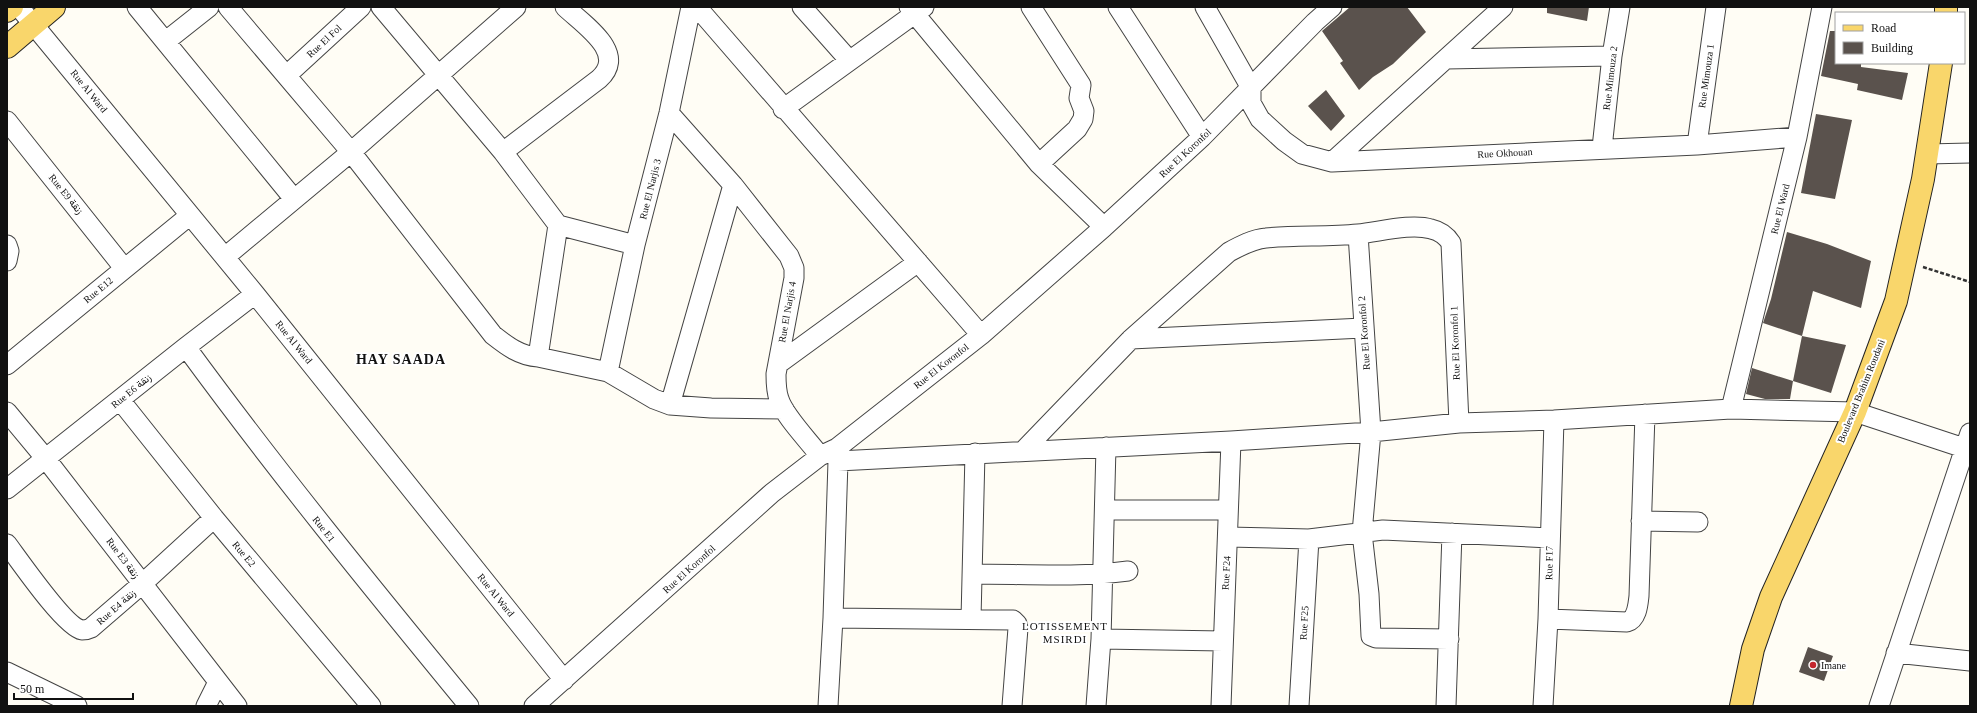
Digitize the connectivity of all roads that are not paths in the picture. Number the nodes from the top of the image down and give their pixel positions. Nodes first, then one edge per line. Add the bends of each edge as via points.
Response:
1 (12, 7) edge
2 (19, 7) edge
3 (54, 7) edge
4 (137, 7) edge
5 (209, 7) edge
6 (228, 7) edge
7 (361, 7) edge
8 (381, 7) edge
9 (516, 7) edge
10 (565, 7) edge
11 (691, 7) edge
12 (697, 7) edge
13 (802, 7) edge
14 (1031, 7) edge
15 (1118, 7) edge
16 (1332, 7) edge
17 (1503, 7) edge
18 (1620, 7) edge
19 (1716, 7) edge
20 (1822, 7) edge
21 (915, 9) edge
22 (1212, 10) edge
23 (7, 11) edge
24 (34, 23) junction
25 (166, 41) junction
26 (7, 47) edge
27 (1612, 56) junction
28 (1446, 59) junction
29 (849, 60) junction
30 (1942, 64) edge
31 (287, 75) junction
32 (439, 76) junction
33 (1251, 88) junction
34 (784, 109) junction
35 (669, 114) junction
36 (7, 121) edge
37 (1797, 137) junction
38 (1202, 138) junction
39 (1697, 145) junction
40 (1602, 148) junction
41 (351, 152) junction
42 (503, 152) junction
43 (1970, 153) edge
44 (1927, 154) junction
45 (1332, 162) junction
46 (1039, 164) junction
47 (733, 185) junction
48 (294, 199) junction
49 (189, 216) junction
50 (558, 225) junction
51 (1104, 227) junction
52 (1358, 234) junction
53 (7, 245) edge
54 (635, 245) junction
55 (225, 257) junction
56 (7, 261) edge
57 (918, 262) junction
58 (124, 268) junction
59 (255, 294) junction
60 (1363, 328) junction
61 (981, 335) junction
62 (1131, 339) junction
63 (186, 347) junction
64 (538, 357) junction
65 (778, 364) junction
66 (7, 365) edge
67 (608, 372) junction
68 (120, 400) junction
69 (670, 405) junction
70 (784, 409) junction
71 (1731, 409) junction
72 (7, 412) edge
73 (1855, 412) junction
74 (1645, 414) junction
75 (1554, 420) junction
76 (1459, 423) junction
77 (1371, 432) junction
78 (1967, 440) edge
79 (1231, 441) junction
80 (1106, 447) junction
81 (1024, 450) junction
82 (975, 453) junction
83 (832, 455) junction
84 (46, 459) junction
85 (7, 489) edge
86 (1105, 510) junction
87 (1228, 510) junction
88 (214, 518) junction
89 (1641, 521) junction
90 (1698, 522) dead end
91 (1362, 533) junction
92 (1452, 533) junction
93 (1228, 537) junction
94 (1550, 538) junction
95 (1309, 539) junction
96 (7, 544) edge
97 (1128, 571) dead end
98 (972, 574) junction
99 (1103, 574) junction
100 (142, 584) junction
101 (833, 618) junction
102 (971, 619) junction
103 (1548, 619) junction
104 (1449, 638) junction
105 (1101, 639) junction
106 (1223, 641) junction
107 (1896, 653) junction
108 (1970, 661) edge
109 (7, 672) edge
110 (564, 680) junction
111 (218, 682) junction
112 (77, 706) edge
113 (206, 706) edge
114 (237, 706) edge
115 (371, 706) edge
116 (469, 706) edge
117 (534, 706) edge
118 (828, 706) edge
119 (1012, 706) edge
120 (1096, 706) edge
121 (1222, 706) edge
122 (1299, 706) edge
123 (1446, 706) edge
124 (1543, 706) edge
125 (1741, 706) edge
126 (1879, 706) edge

1 - 23 main road
2 - 24 street, Rue Al Ward
3 - 24 main road
4 - 25 street
5 - 25 street
6 - 31 street
7 - 31 street, Rue El Fol
8 - 32 street
9 - 32 street
10 - 42 street via 601,41 609,55 609,67 599,79
11 - 35 street, Rue El Narjis 3
12 - 34 street
13 - 29 street
14 - 46 street via 1081,85 1079,98 1084,111 1077,129
15 - 38 street
16 - 33 street, Rue El Koronfol
17 - 28 street
18 - 27 street, Rue Mimouza 2
19 - 39 street, Rue Mimouza 1
20 - 37 street, Rue El Ward
21 - 29 street
21 - 46 street
22 - 33 street
24 - 26 main road
24 - 49 street, Rue Al Ward
25 - 48 street
27 - 28 street
27 - 40 street, Rue Mimouza 2
28 - 45 street
29 - 34 street
30 - 44 main road, Boulevard Brahim Roudani
31 - 41 street
32 - 41 street
32 - 42 street
33 - 38 street, Rue El Koronfol
33 - 45 street, Rue Okhouan via 1251,103 1260,119 1284,141 1302,154
34 - 57 street
35 - 47 street, Rue El Narjis 4
35 - 54 street, Rue El Narjis 3
36 - 58 street, Rue E9 زنقة
37 - 39 street, Rue Okhouan
37 - 71 street, Rue El Ward
38 - 51 street, Rue El Koronfol
39 - 40 street, Rue Okhouan
40 - 45 street, Rue Okhouan
41 - 48 street
41 - 64 street via 493,335 526,356
42 - 50 street
43 - 44 street
44 - 73 main road, Boulevard Brahim Roudani via 1896,301
46 - 51 street
47 - 65 street, Rue El Narjis 4 via 789,256 794,268
47 - 69 street
48 - 55 street
49 - 55 street, Rue Al Ward
49 - 58 street, Rue E12
50 - 54 street
50 - 64 street
51 - 61 street, Rue El Koronfol
52 - 60 street, Rue El Koronfol 2
52 - 62 street, Rue El Koronfol 1 via 1265,238 1246,244 1229,252 1210,267
52 - 76 street, Rue El Koronfol 1 via 1414,227 1430,228 1446,235 1451,243
53 - 56 street
54 - 67 street, Rue El Narjis 3
55 - 59 street, Rue Al Ward
57 - 61 street
57 - 65 street
58 - 66 street, Rue E12
59 - 63 street, Rue E6 زنقة
59 - 110 street, Rue Al Ward
60 - 62 street
60 - 77 street, Rue El Koronfol 2
61 - 83 street, Rue El Koronfol
62 - 81 street, Rue El Koronfol 1
63 - 68 street, Rue E6 زنقة
63 - 116 street, Rue E1 via 341,550
64 - 67 street
65 - 70 street, Rue El Narjis 4 via 776,389
67 - 69 street via 654,399
68 - 84 street, Rue E6 زنقة
68 - 88 street, Rue E2
69 - 70 street
70 - 83 street
71 - 73 street
71 - 74 street
72 - 84 street, Rue E3 زنقة
73 - 78 street
73 - 125 main road, Boulevard Brahim Roudani via 1771,597 1754,649
74 - 75 street
74 - 89 street
75 - 76 street
75 - 94 street, Rue F17
76 - 77 street
77 - 79 street
77 - 91 street, Rue El Koronfol 2
78 - 107 street
79 - 80 street
79 - 87 street, Rue F24
80 - 81 street
80 - 86 street
81 - 82 street
82 - 83 street
82 - 98 street
83 - 101 street
83 - 110 street, Rue El Koronfol via 772,493
84 - 85 street, Rue E6 زنقة
84 - 100 street, Rue E3 زنقة
86 - 87 street
86 - 99 street
87 - 93 street, Rue F24
88 - 100 street, Rue E4 زنقة
88 - 115 street, Rue E2
89 - 90 street
89 - 103 street via 1639,596 1636,613 1632,619 1627,622 1615,622
91 - 92 street via 1383,530
91 - 95 street
91 - 104 street, Rue El Koronfol 2 via 1370,594 1371,636
92 - 94 street
92 - 104 street
93 - 95 street
93 - 106 street, Rue F24
94 - 103 street, Rue F17
95 - 122 street, Rue F25
96 - 100 street, Rue E4 زنقة via 62,614 82,630 91,628
97 - 99 street
98 - 99 street
98 - 102 street
99 - 105 street
100 - 111 street, Rue E3 زنقة
101 - 102 street
101 - 118 street
102 - 119 street via 1013,620 1017,624
103 - 124 street, Rue F17
104 - 123 street
105 - 106 street
105 - 120 street
106 - 121 street, Rue F24
107 - 108 street
107 - 126 street
109 - 112 street
110 - 117 street, Rue El Koronfol
111 - 113 street
111 - 114 street, Rue E3 زنقة

